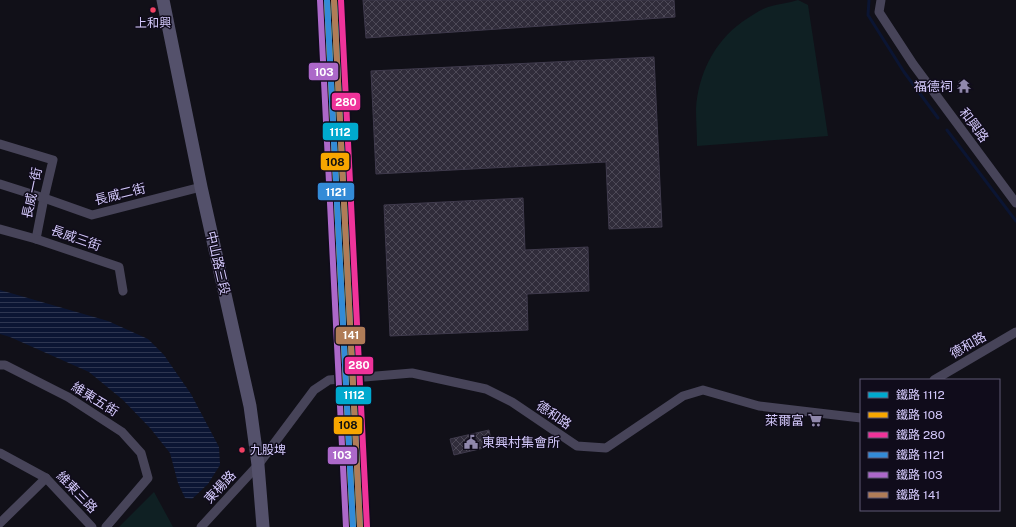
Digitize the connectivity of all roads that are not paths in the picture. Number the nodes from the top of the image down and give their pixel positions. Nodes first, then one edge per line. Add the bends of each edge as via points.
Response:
1 (163, 0) edge
2 (881, 0) edge
3 (0, 144) edge
4 (0, 184) edge
5 (201, 187) junction
6 (44, 198) junction
7 (1016, 203) edge
8 (0, 229) edge
9 (36, 239) junction
10 (123, 291) dead end
11 (1016, 332) edge
12 (2, 365) edge
13 (936, 379) edge
14 (860, 418) edge
15 (0, 454) edge
16 (258, 465) junction
17 (46, 478) junction
18 (0, 523) edge
19 (92, 527) edge
20 (106, 527) edge
21 (201, 527) edge
22 (263, 527) edge

1 - 5 street, 中山路三段
2 - 7 street, 和興路 via 879,12 913,64
3 - 6 street, 長威一街 via 53,160
4 - 6 street, 長威二街
5 - 6 street, 長威二街 via 92,215
5 - 16 street, 中山路三段 via 250,406
6 - 9 street, 長威一街
8 - 9 street, 長威三街
9 - 10 street, 長威三街 via 119,267
11 - 13 street, 德和路
12 - 20 street, 維東五街 via 68,397 122,432 141,452 148,478
14 - 16 street, 德和路 via 759,406 703,390 683,396 606,448 577,446 512,402 486,389 412,373 330,380 314,390
15 - 17 street, 維東三路
16 - 21 street, 東楊路
16 - 22 street, 中山路三段
17 - 18 street
17 - 19 street, 維東三路

